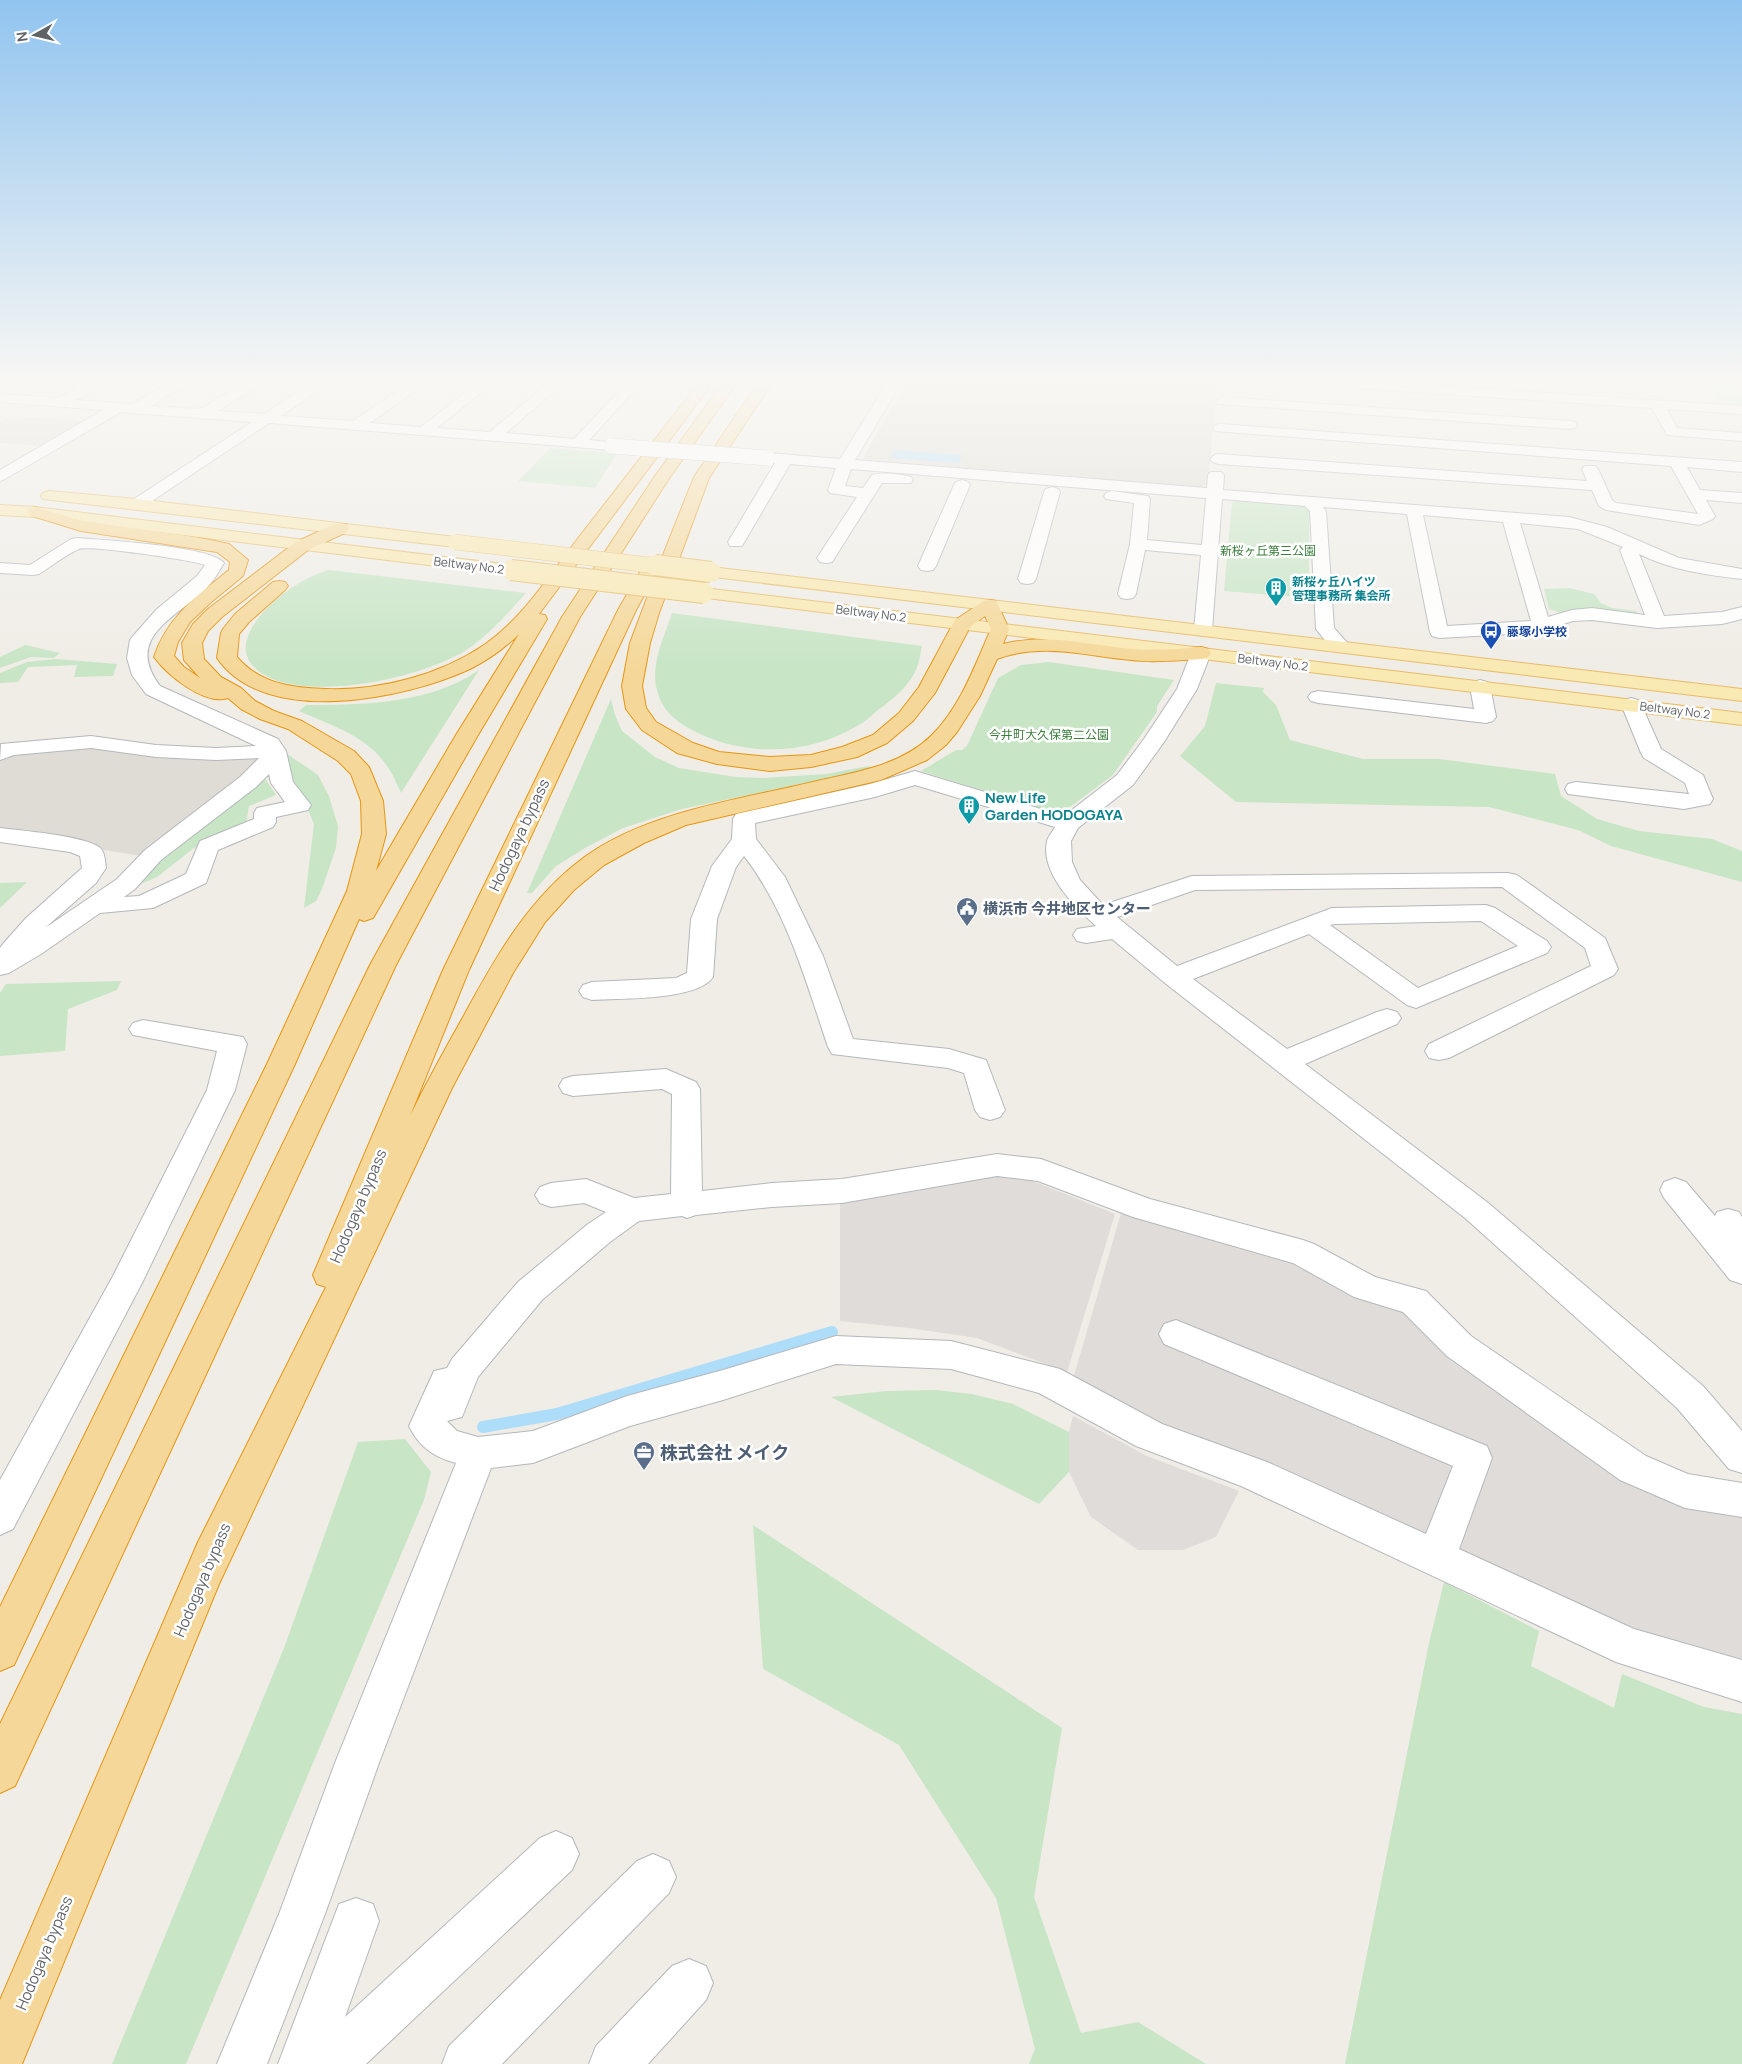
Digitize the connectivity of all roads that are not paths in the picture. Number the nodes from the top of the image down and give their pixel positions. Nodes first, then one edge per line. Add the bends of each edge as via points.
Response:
1 (178, 476) edge
2 (634, 476) edge
3 (634, 476) edge
4 (663, 476) edge
5 (775, 476) edge
6 (841, 476) edge
7 (1002, 476) edge
8 (1216, 476) edge
9 (1461, 476) edge
10 (1593, 476) edge
11 (1685, 476) edge
12 (702, 477) joint
13 (962, 485) junction
14 (1597, 486) junction
15 (1052, 492) junction
16 (1215, 493) junction
17 (29, 494) dead end
18 (867, 494) junction
19 (1695, 494) junction
20 (1742, 498) edge
21 (1310, 502) junction
22 (136, 504) junction
23 (1612, 507) junction
24 (0, 510) edge
25 (1414, 510) junction
26 (35, 512) junction
27 (1510, 517) junction
28 (341, 528) junction
29 (1594, 528) junction
30 (736, 542) dead end
31 (1138, 544) junction
32 (302, 546) junction
33 (1640, 547) junction
34 (326, 549) junction
35 (1210, 551) junction
36 (826, 558) dead end
37 (927, 566) dead end
38 (0, 568) edge
39 (1742, 574) edge
40 (1027, 578) dead end
41 (1127, 594) dead end
42 (1742, 613) edge
43 (995, 617) junction
44 (1657, 622) junction
45 (962, 624) junction
46 (1541, 624) junction
47 (1203, 630) junction
48 (1340, 646) junction
49 (1201, 653) junction
50 (988, 656) junction
51 (1480, 686) junction
52 (1742, 695) edge
53 (1318, 696) dead end
54 (1630, 704) junction
55 (248, 705) junction
56 (1742, 719) edge
57 (275, 751) junction
58 (0, 754) edge
59 (1576, 788) dead end
60 (1068, 824) junction
61 (0, 835) edge
62 (744, 840) junction
63 (94, 906) junction
64 (1312, 924) junction
65 (1101, 927) junction
66 (0, 964) edge
67 (0, 967) edge
68 (1174, 977) junction
69 (592, 991) dead end
70 (1387, 1018) dead end
71 (143, 1029) dead end
72 (1439, 1051) dead end
73 (1283, 1062) junction
74 (281, 1064) junction
75 (573, 1086) dead end
76 (990, 1110) dead end
77 (1675, 1190) dead end
78 (551, 1195) dead end
79 (687, 1206) junction
80 (632, 1210) junction
81 (1742, 1271) edge
82 (1176, 1334) dead end
83 (1741, 1451) edge
84 (478, 1453) junction
85 (1742, 1500) edge
86 (0, 1517) edge
87 (1436, 1559) junction
88 (206, 1571) junction
89 (0, 1651) edge
90 (1742, 1681) edge
91 (0, 1771) edge
92 (556, 1854) dead end
93 (653, 1876) dead end
94 (356, 1920) dead end
95 (689, 1983) dead end
96 (0, 2058) edge
97 (242, 2064) edge
98 (303, 2064) edge
99 (330, 2064) edge
100 (468, 2064) edge
101 (614, 2064) edge

1 - 22 street
2 - 34 highway via 514,629 488,650 458,666 426,680 392,689 314,695 284,691 244,676 227,658 230,633 242,618
3 - 74 highway via 538,618 467,735 330,972
4 - 91 highway via 571,617 384,965
5 - 30 street
6 - 18 street via 836,490
7 - 16 street
8 - 16 street
9 - 14 street
10 - 14 street
11 - 19 street
12 - 45 highway via 650,613 640,643 632,686 636,709 649,726 672,741 717,758 770,764 811,761 849,752 880,739 906,717 928,690
12 - 88 highway, Hodogaya bypass via 626,610 456,970
13 - 15 street
13 - 18 street via 877,478
13 - 37 street
14 - 23 street via 1605,504
15 - 31 street via 1142,499
15 - 40 street
16 - 21 street
16 - 35 street
17 - 22 main road, Beltway No.2
18 - 36 street
19 - 20 street
19 - 23 street via 1707,516 1704,519
21 - 25 street
21 - 48 street via 1318,511 1325,629
22 - 28 main road, Beltway No.2
23 - 29 street
24 - 26 main road, Beltway No.2
25 - 27 street
25 - 46 street via 1439,632 1511,629
26 - 32 main road, Beltway No.2
26 - 55 highway via 81,526 223,548 239,560 237,572 174,628 164,657 191,683
27 - 29 street via 1570,522
27 - 46 street
28 - 32 highway
28 - 34 highway
28 - 43 main road, Beltway No.2, bridge via 711,572
29 - 33 street
31 - 35 street
31 - 41 street
32 - 34 main road, Beltway No.2
32 - 55 highway via 215,613 200,628 192,643 194,660 214,681 234,692
33 - 39 street via 1673,562
33 - 44 street via 1629,550
34 - 45 main road, Beltway No.2, bridge
35 - 47 street
38 - 57 street via 33,570 78,543 153,550 200,557 215,563 204,580 164,613 140,640 137,658 142,675 153,690 270,744
42 - 44 street via 1722,618
43 - 45 highway
43 - 47 main road, Beltway No.2
43 - 49 main road, Beltway No.2
43 - 50 highway
44 - 46 street via 1592,614
47 - 48 main road, Beltway No.2
48 - 52 main road, Beltway No.2
49 - 50 highway via 1150,656 1035,644 1016,646
49 - 51 main road, Beltway No.2
49 - 60 street via 1186,689 1125,780
50 - 88 highway via 962,709 944,735 926,751 873,776 679,820 636,838 596,860 565,885 535,918 500,973 438,1088
51 - 53 street via 1486,717
51 - 54 main road, Beltway No.2
54 - 56 main road, Beltway No.2
54 - 59 street via 1652,753 1695,780 1702,799 1684,802
55 - 74 highway via 295,725 346,756 361,772 372,801 374,834 359,892
57 - 58 street via 156,751 91,742 9,748
57 - 63 street via 264,768 248,782 153,855 126,884
57 - 63 street via 282,783 300,805 265,813 265,822 208,846 197,878 144,903
60 - 62 street via 915,778 744,819
60 - 65 street via 1059,841 1060,862 1069,882
61 - 66 street via 74,846 91,852 94,868 87,878 35,923
62 - 69 street via 724,866 704,919 700,977 681,986
62 - 76 street via 777,886 810,956 842,1047 949,1058 976,1067
63 - 67 street
64 - 64 street via 1416,999 1538,947 1486,913 1332,916
64 - 68 street
65 - 68 street
65 - 72 street via 1192,883 1508,880 1596,944 1605,969
68 - 73 street
70 - 73 street
71 - 86 street via 233,1044 221,1090 126,1283
73 - 83 street via 1476,1210 1690,1397
74 - 89 highway
75 - 79 street via 666,1079 686,1089
77 - 81 street
78 - 80 street via 586,1191
79 - 80 street
79 - 85 street via 772,1195 842,1191 996,1160 1041,1170 1144,1209 1302,1252 1366,1288 1414,1301 1459,1346 1633,1468 1685,1491
80 - 84 street via 599,1233 530,1291 522,1287 454,1366 427,1426 442,1421 446,1444
82 - 87 street via 1474,1458
84 - 87 street via 533,1447 627,1411 836,1350 951,1355 1048,1380 1149,1435 1254,1474
84 - 97 street
87 - 90 street via 1630,1648
88 - 96 highway, Hodogaya bypass
92 - 99 street
93 - 100 street
94 - 98 street
95 - 101 street

